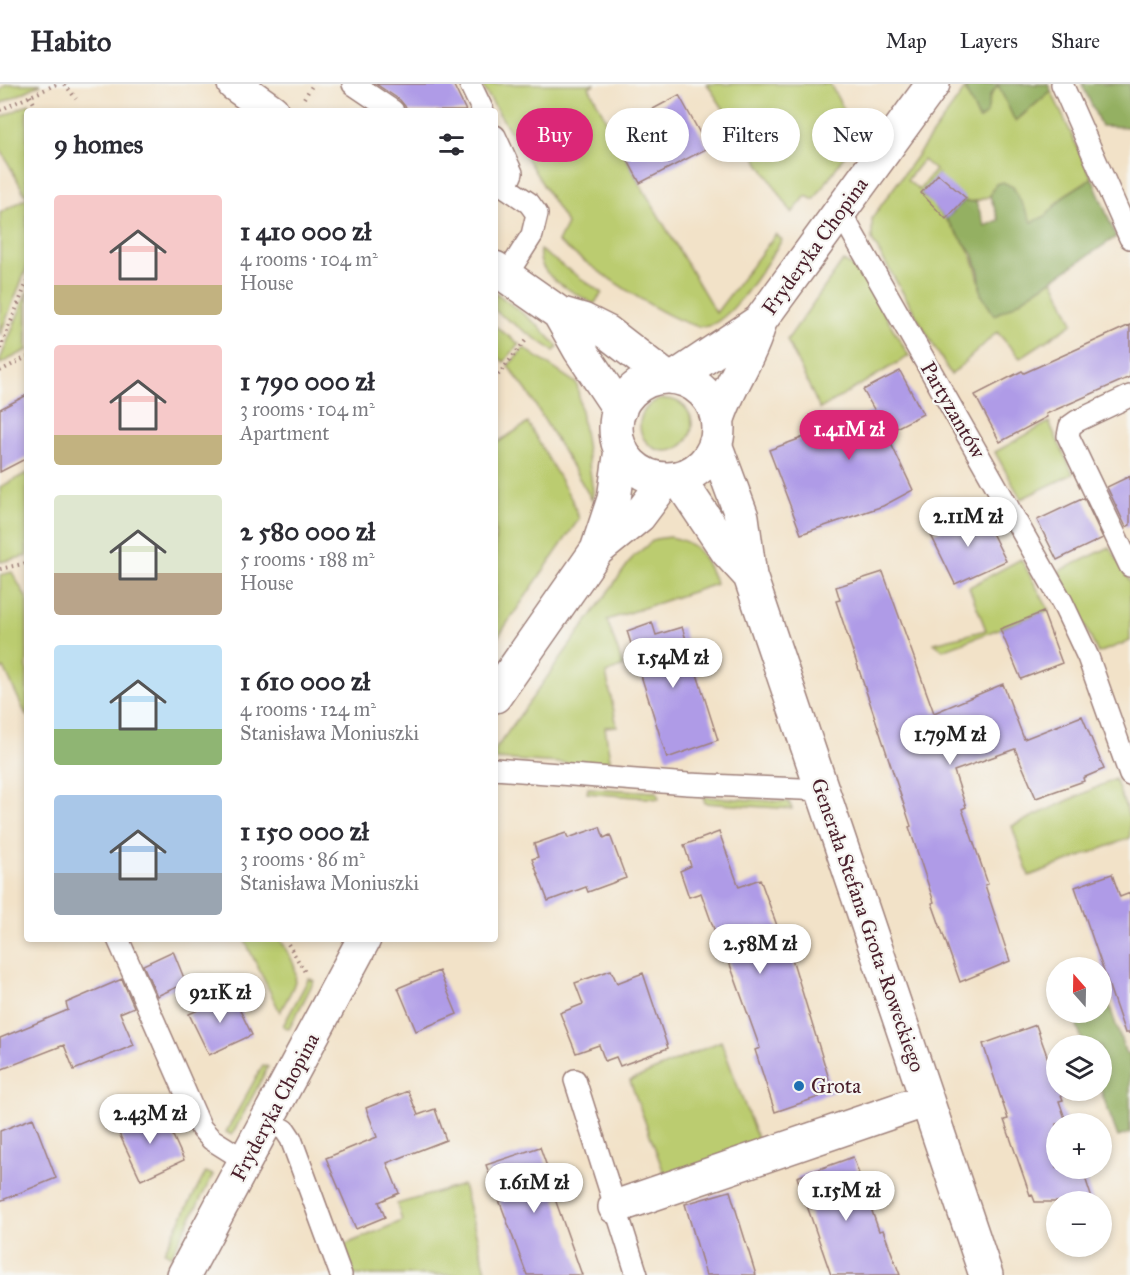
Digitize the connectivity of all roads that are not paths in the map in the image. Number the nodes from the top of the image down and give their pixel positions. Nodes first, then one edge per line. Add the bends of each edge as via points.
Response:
1 (353, 84) edge
2 (470, 84) edge
3 (933, 84) edge
4 (1062, 84) edge
5 (242, 86) edge
6 (268, 108) edge
7 (389, 108) edge
8 (482, 108) edge
9 (498, 143) edge
10 (500, 184) edge
11 (841, 213) junction
12 (1130, 238) edge
13 (501, 272) edge
14 (559, 313) junction
15 (760, 321) junction
16 (670, 376) junction
17 (1130, 396) edge
18 (620, 410) junction
19 (717, 431) junction
20 (621, 449) junction
21 (672, 479) junction
22 (597, 550) junction
23 (1130, 566) edge
24 (750, 576) junction
25 (498, 692) edge
26 (498, 769) edge
27 (1130, 775) edge
28 (823, 790) junction
29 (119, 942) edge
30 (362, 942) edge
31 (575, 1080) dead end
32 (927, 1100) junction
33 (268, 1121) junction
34 (246, 1161) junction
35 (615, 1207) junction
36 (184, 1275) edge
37 (341, 1275) edge
38 (637, 1275) edge
39 (986, 1275) edge

1 - 7 lane
2 - 8 lane
3 - 11 street, Fryderyka Chopina
4 - 12 lane
5 - 6 street
9 - 10 lane via 512,173
10 - 13 lane via 529,203 537,214 532,235
11 - 15 street, Fryderyka Chopina
11 - 27 lane, Partyzantów via 1062,602 1088,657
13 - 14 street
14 - 16 street via 607,332
14 - 18 street
15 - 16 street
15 - 19 street via 752,345 725,395
16 - 18 street via 640,384
16 - 19 street via 702,391 712,403
17 - 23 lane via 1072,424 1068,436
18 - 20 street via 616,429
19 - 21 street via 704,464
19 - 24 street via 742,517
20 - 21 street via 644,473
20 - 22 street via 614,499
21 - 22 street via 639,516
21 - 24 street
22 - 25 street
24 - 28 street, Generała Stefana Grota-Roweckiego
26 - 28 lane
28 - 32 street, Generała Stefana Grota-Roweckiego
29 - 34 lane via 201,1128
30 - 33 street, Fryderyka Chopina
31 - 35 lane
32 - 35 street
32 - 39 street, Generała Stefana Grota-Roweckiego
33 - 34 street, Fryderyka Chopina
33 - 37 lane via 285,1130 291,1139
34 - 36 street, Fryderyka Chopina
35 - 38 lane

